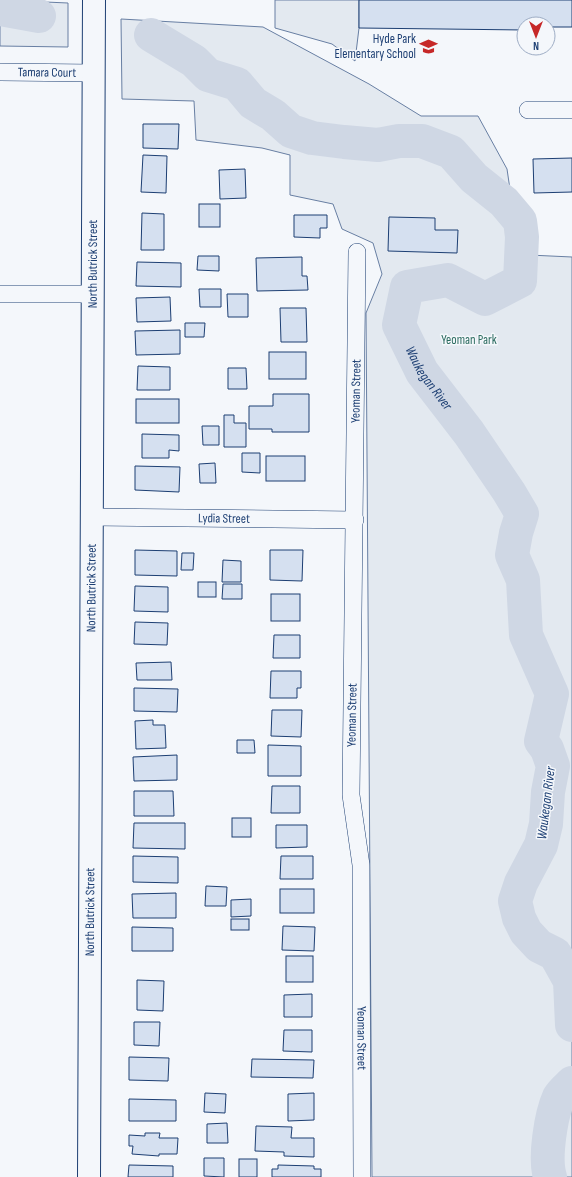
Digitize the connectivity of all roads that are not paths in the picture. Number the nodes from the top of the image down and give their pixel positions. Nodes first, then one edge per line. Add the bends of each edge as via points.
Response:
1 (94, 0) edge
2 (0, 72) edge
3 (93, 72) junction
4 (528, 110) dead end
5 (572, 110) edge
6 (357, 252) dead end
7 (0, 294) edge
8 (94, 294) junction
9 (93, 517) junction
10 (355, 520) junction
11 (89, 1177) edge
12 (362, 1177) edge

1 - 3 street, North Butrick Street
2 - 3 street, Tamara Court
3 - 8 street, North Butrick Street
4 - 5 street
6 - 10 street, Yeoman Street
7 - 8 street
8 - 9 street, North Butrick Street
9 - 10 street, Lydia Street
9 - 11 street, North Butrick Street
10 - 12 street, Yeoman Street via 351,795 361,864

